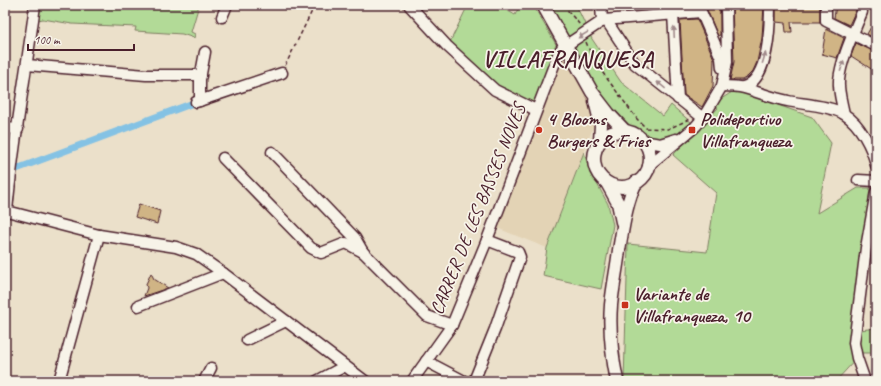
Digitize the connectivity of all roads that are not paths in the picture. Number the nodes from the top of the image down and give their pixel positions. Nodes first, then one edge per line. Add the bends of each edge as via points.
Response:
1 (35, 5) edge
2 (227, 5) edge
3 (409, 5) edge
4 (543, 5) edge
5 (601, 5) edge
6 (726, 5) edge
7 (770, 5) edge
8 (826, 5) edge
9 (700, 8) edge
10 (862, 12) dead end
11 (673, 14) junction
12 (222, 17) dead end
13 (604, 21) junction
14 (853, 34) junction
15 (726, 41) junction
16 (714, 44) junction
17 (565, 45) junction
18 (876, 46) edge
19 (205, 52) dead end
20 (27, 65) junction
21 (282, 73) road end
22 (200, 76) junction
23 (755, 80) junction
24 (723, 82) junction
25 (743, 88) junction
26 (592, 92) junction
27 (762, 94) junction
28 (678, 99) junction
29 (842, 100) junction
30 (832, 109) junction
31 (536, 110) junction
32 (844, 114) junction
33 (703, 118) junction
34 (5, 128) edge
35 (18, 129) junction
36 (626, 132) junction
37 (680, 138) junction
38 (871, 139) edge
39 (643, 141) junction
40 (600, 142) junction
41 (272, 152) dead end
42 (223, 158) dead end
43 (876, 164) edge
44 (648, 166) junction
45 (8, 172) edge
46 (858, 180) dead end
47 (876, 181) edge
48 (608, 182) junction
49 (636, 182) junction
50 (876, 192) edge
51 (622, 227) junction
52 (99, 235) junction
53 (487, 240) junction
54 (363, 252) junction
55 (222, 273) junction
56 (138, 306) dead end
57 (286, 321) junction
58 (452, 325) junction
59 (247, 340) dead end
60 (426, 361) junction
61 (345, 366) junction
62 (211, 368) dead end
63 (59, 381) edge
64 (204, 381) edge
65 (317, 381) edge
66 (365, 381) edge
67 (412, 381) edge
68 (464, 381) edge
69 (474, 381) edge
70 (617, 381) edge
71 (865, 381) edge

1 - 20 street
2 - 12 street
3 - 31 street via 447,46 495,90
4 - 17 main road
5 - 13 street
6 - 15 street
23 -> 7 street via 764,61 769,38
8 - 14 street via 826,21
9 - 11 street
9 - 16 street
10 - 14 street
11 - 13 street
28 -> 11 street
13 -> 17 street
28 -> 13 street via 635,64
14 - 18 street
29 -> 14 street via 839,81
15 - 16 street
15 - 24 street via 727,62
16 - 24 street via 721,58
17 - 26 main road
17 - 31 street, CARRER DE LES BASSES NOVES via 559,52
19 - 22 street
20 - 22 street via 146,75
20 - 35 street
21 - 22 street via 198,102
23 - 25 street
23 - 27 street
24 - 25 street
24 - 33 street
25 - 27 street
26 - 36 main road
26 - 40 main road via 600,118
27 - 30 street
28 - 33 street
29 - 30 street
29 - 32 street
30 - 32 street
31 - 53 street, CARRER DE LES BASSES NOVES
32 - 38 street
33 - 37 street
34 - 35 street
35 - 45 street
36 - 39 main road via 636,135
36 - 40 main road via 609,134
37 - 39 street via 660,144
37 - 44 street
38 - 43 street
39 - 44 main road via 649,153
40 - 48 main road via 595,152 594,164 599,174
41 - 54 street via 355,238
42 - 54 street via 311,248 321,253 346,243
44 - 49 main road via 644,175
45 - 52 street via 7,211
46 - 47 street
48 - 49 main road via 622,186
48 - 51 main road via 618,203
49 - 51 main road
50 - 71 street via 854,343
51 - 70 main road via 611,311
52 - 55 street via 176,247 196,254
52 - 63 street
53 - 58 street, CARRER DE LES BASSES NOVES
53 - 69 street via 518,252 520,257
54 - 58 street via 426,316
55 - 56 street
55 - 57 street
57 - 59 street
57 - 61 street
58 - 60 street, CARRER DE LES BASSES NOVES
60 - 67 street, CARRER DE LES BASSES NOVES
60 - 68 street
61 - 65 street
61 - 66 street
62 - 64 street

